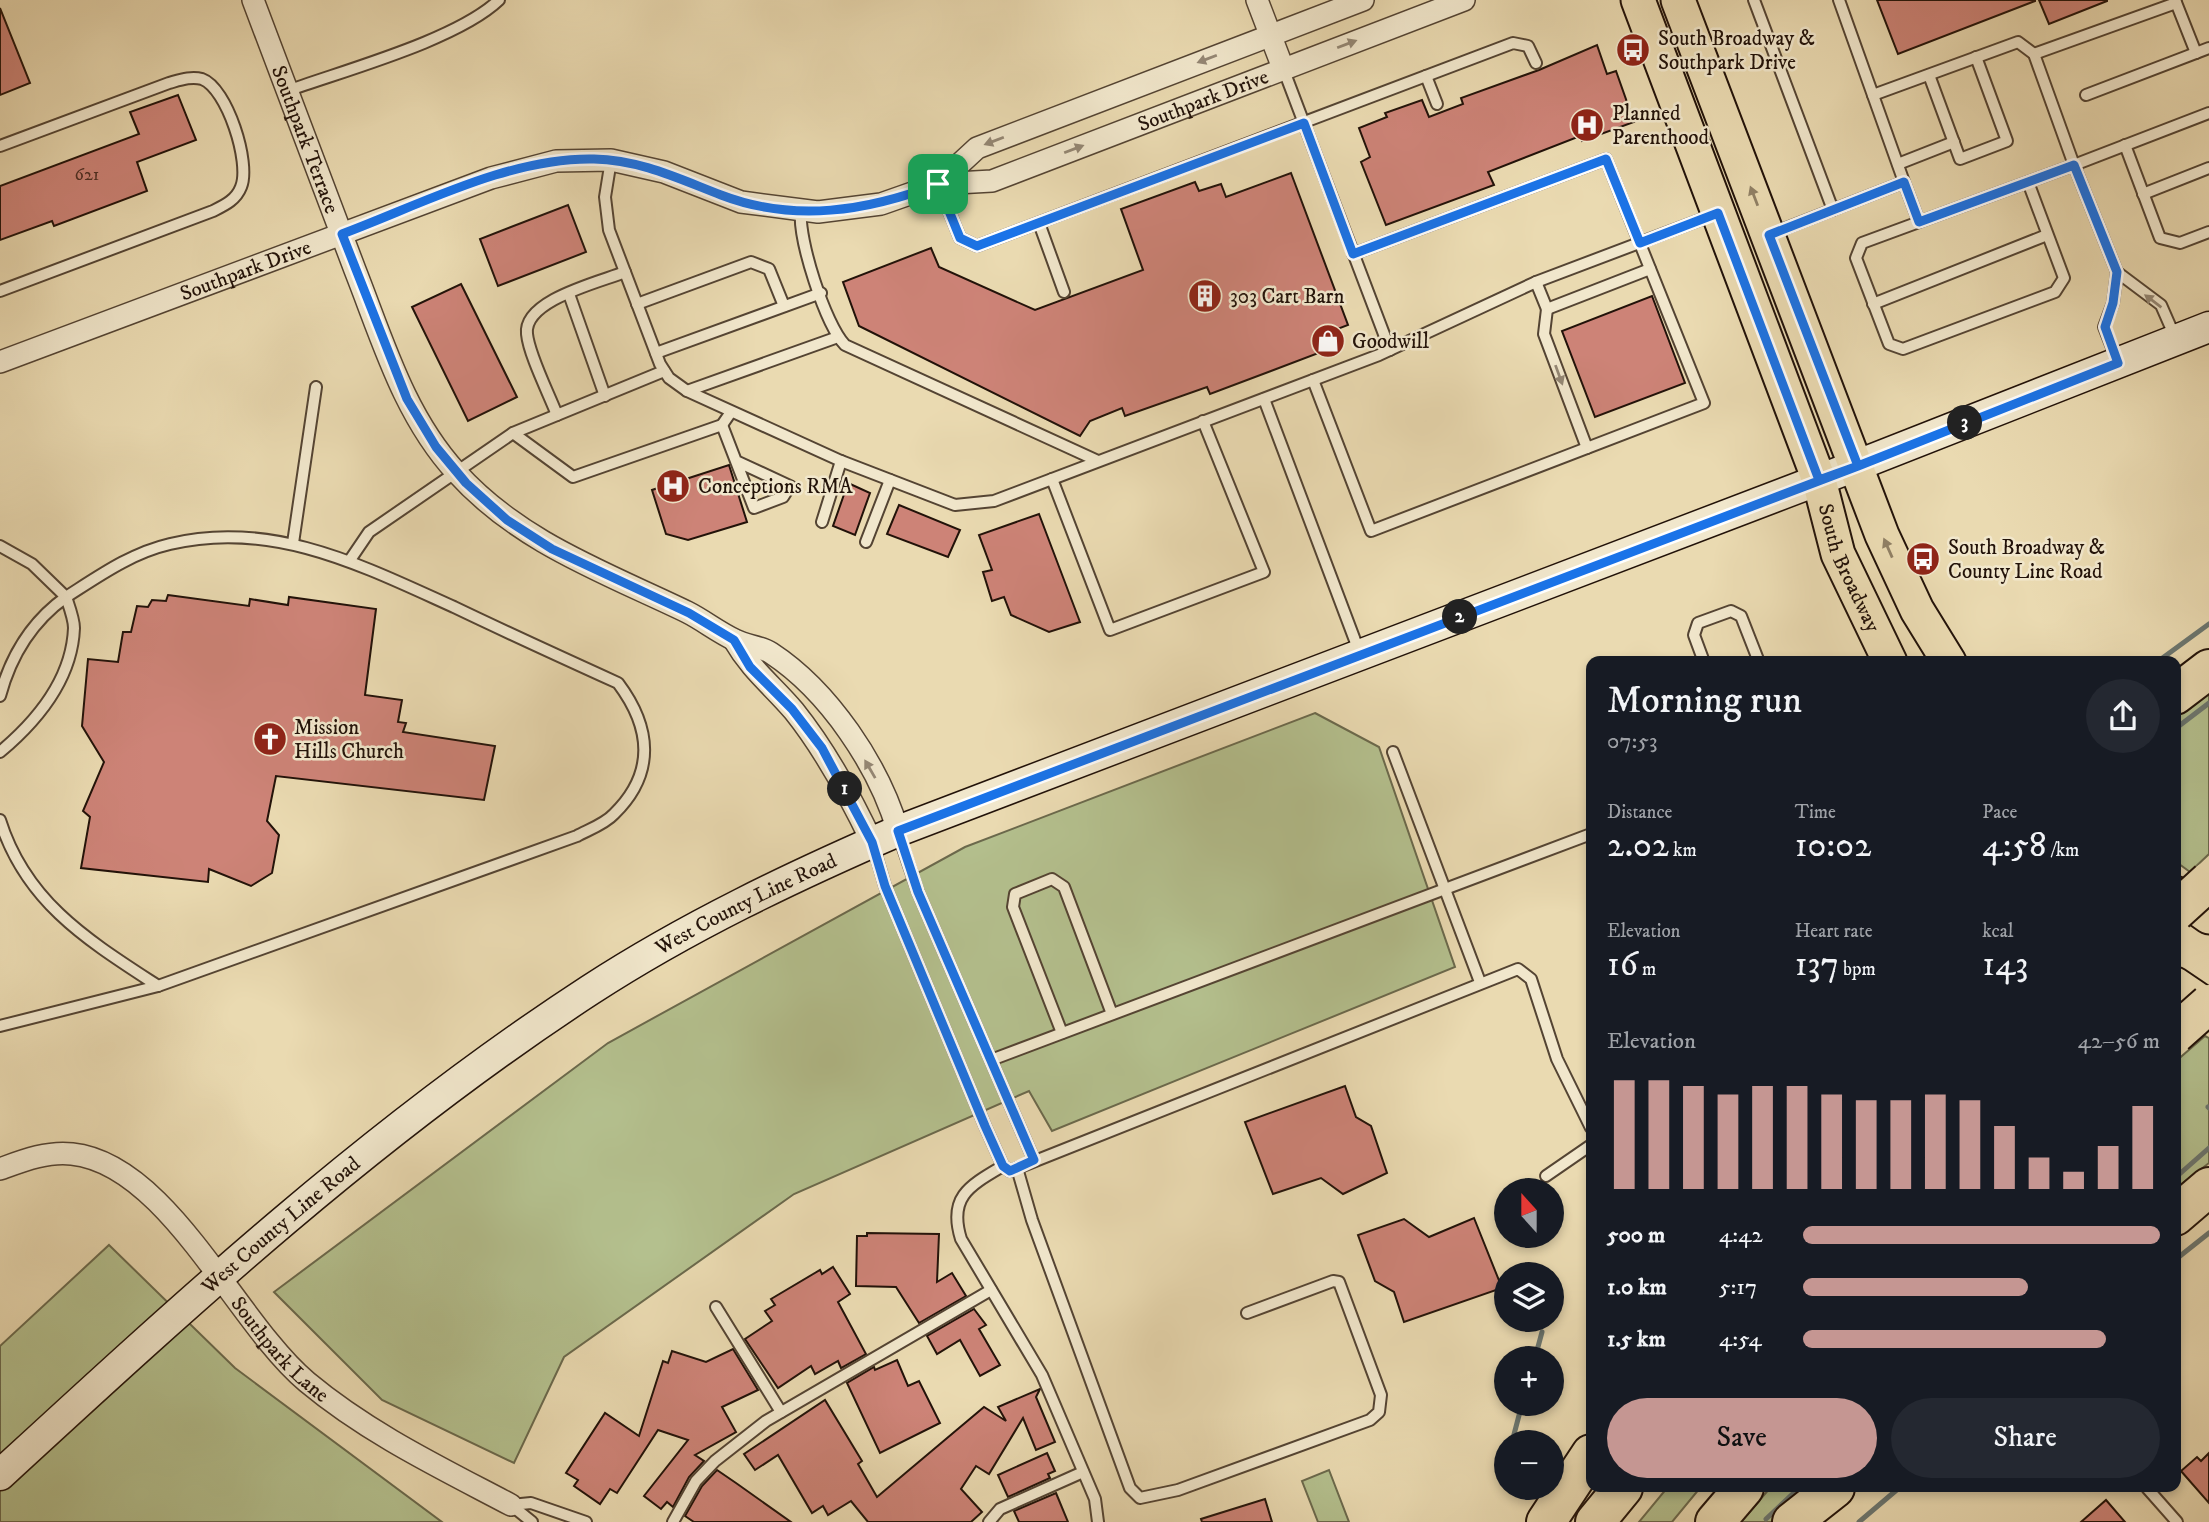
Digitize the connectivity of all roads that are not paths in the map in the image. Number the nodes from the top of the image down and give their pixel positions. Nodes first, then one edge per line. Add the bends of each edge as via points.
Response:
1 (253, 0) edge
2 (499, 0) edge
3 (1257, 0) edge
4 (1363, 0) edge
5 (1464, 0) edge
6 (1638, 0) edge
7 (1678, 0) edge
8 (1754, 0) edge
9 (1839, 0) edge
10 (2175, 1) edge
11 (1270, 35) junction
12 (2209, 48) edge
13 (2196, 53) junction
14 (2034, 54) junction
15 (1976, 57) junction
16 (1536, 63) dead end
17 (1283, 68) junction
18 (1929, 75) junction
19 (1426, 76) junction
20 (287, 91) junction
21 (1873, 95) junction
22 (2086, 95) dead end
23 (1437, 104) dead end
24 (2209, 113) edge
25 (1304, 123) junction
26 (1954, 142) junction
27 (2125, 145) junction
28 (0, 146) edge
29 (611, 160) junction
30 (1898, 163) junction
31 (2074, 165) junction
32 (2209, 168) edge
33 (1904, 182) junction
34 (2028, 182) junction
35 (938, 184) junction
36 (2143, 194) junction
37 (1833, 210) junction
38 (801, 211) junction
39 (1718, 213) junction
40 (1919, 222) junction
41 (1039, 223) junction
42 (2209, 232) edge
43 (342, 234) junction
44 (1769, 235) junction
45 (2048, 235) junction
46 (1640, 243) junction
47 (1353, 254) junction
48 (1650, 269) junction
49 (625, 272) junction
50 (2117, 272) junction
51 (1536, 282) junction
52 (0, 291) edge
53 (1064, 292) dead end
54 (821, 293) junction
55 (569, 294) junction
56 (637, 304) junction
57 (1873, 304) junction
58 (784, 306) junction
59 (1548, 309) junction
60 (2209, 327) edge
61 (838, 337) junction
62 (2176, 340) junction
63 (1390, 350) junction
64 (656, 353) junction
65 (0, 362) edge
66 (2118, 363) junction
67 (664, 372) junction
68 (1313, 380) junction
69 (316, 387) dead end
70 (687, 391) junction
71 (605, 396) junction
72 (1264, 399) junction
73 (730, 412) junction
74 (557, 415) junction
75 (1203, 421) junction
76 (722, 425) junction
77 (513, 433) junction
78 (1587, 448) junction
79 (736, 461) junction
80 (841, 461) junction
81 (1098, 461) junction
82 (1858, 466) junction
83 (455, 471) junction
84 (1052, 479) junction
85 (890, 480) junction
86 (1819, 480) junction
87 (822, 522) dead end
88 (866, 542) dead end
89 (293, 543) junction
90 (0, 547) edge
91 (350, 560) junction
92 (66, 597) junction
93 (734, 640) junction
94 (1360, 654) junction
95 (1702, 656) edge
96 (1757, 656) edge
97 (1886, 656) edge
98 (1946, 656) edge
99 (2209, 669) edge
100 (2181, 690) edge
101 (0, 696) edge
102 (0, 752) edge
103 (1393, 752) dead end
104 (0, 820) edge
105 (1586, 836) edge
106 (885, 837) junction
107 (2209, 881) edge
108 (1446, 888) junction
109 (2181, 897) edge
110 (2181, 907) edge
111 (2209, 917) edge
112 (1480, 982) junction
113 (158, 986) junction
114 (2181, 988) edge
115 (2209, 1006) edge
116 (1112, 1014) junction
117 (0, 1026) edge
118 (2181, 1029) edge
119 (1062, 1033) junction
120 (990, 1060) junction
121 (1586, 1118) edge
122 (1586, 1148) edge
123 (1034, 1160) junction
124 (1003, 1166) junction
125 (1017, 1168) junction
126 (0, 1169) edge
127 (1546, 1176) dead end
128 (2209, 1187) edge
129 (2181, 1211) edge
130 (217, 1276) junction
131 (991, 1290) junction
132 (716, 1307) dead end
133 (1247, 1313) dead end
134 (781, 1412) junction
135 (1586, 1462) edge
136 (1083, 1472) junction
137 (0, 1475) edge
138 (1620, 1492) edge
139 (1741, 1492) edge
140 (1830, 1492) edge
141 (2151, 1492) edge
142 (511, 1505) junction
143 (532, 1522) edge
144 (586, 1522) edge
145 (673, 1522) edge
146 (989, 1522) edge
147 (1098, 1522) edge
148 (1546, 1522) edge
149 (1595, 1522) edge
150 (1715, 1522) edge
151 (1792, 1522) edge
152 (2177, 1522) edge

1 - 20 street, Southpark Terrace
2 - 20 lane via 443,34
3 - 11 street
4 - 11 street, Southpark Drive
17 -> 5 street, Southpark Drive
6 - 39 main road, South Broadway
44 -> 7 main road, South Broadway
8 - 37 lane
9 - 21 lane
10 - 13 lane
10 - 14 lane
11 - 17 street
11 -> 35 street, Southpark Drive via 977,148
12 - 13 lane
13 - 22 lane
14 - 15 lane via 2018,42
14 - 31 lane
15 - 18 lane
15 - 26 lane via 2007,141 1960,159
16 - 19 lane via 1528,46 1513,43
17 - 25 lane
35 -> 17 street, Southpark Drive via 992,181
18 - 21 lane
18 - 26 lane
19 - 23 lane
19 - 25 lane
20 - 43 street, Southpark Terrace
21 - 30 lane
24 - 27 lane
25 - 41 lane
25 - 47 lane
26 - 30 lane
27 - 31 lane
27 - 36 lane
28 - 52 lane via 194,78 210,83 222,100 244,172 238,194 213,212
29 - 38 street, Southpark Drive via 664,172 741,202
29 - 43 street, Southpark Drive via 556,161 520,168
29 - 49 lane via 606,217
30 - 33 lane
31 - 34 lane
31 - 50 lane
32 - 36 lane
33 - 37 lane
33 - 40 lane
34 - 40 lane
34 - 45 lane
35 - 38 street, Southpark Drive via 856,209
35 - 41 lane via 960,238 977,246
36 - 42 lane via 2160,238 2180,243
37 - 44 lane
38 - 54 lane via 803,245
39 - 46 lane
39 - 86 main road, South Broadway
40 - 57 lane via 1862,243 1856,258
41 - 53 lane
43 - 65 street, Southpark Drive
43 - 83 street, Southpark Terrace via 402,389
44 - 82 main road, South Broadway
45 - 57 lane
45 - 57 lane via 2064,278 2055,292 1903,349 1889,344
46 - 47 lane via 1606,159
46 - 48 lane
46 - 51 lane
47 - 63 lane
48 - 59 lane
48 - 78 lane via 1703,403
49 - 55 lane
49 - 56 lane
62 -> 50 lane via 2161,305
50 - 66 lane via 2105,327
51 - 59 lane
51 - 63 lane
54 - 58 lane
54 - 61 lane
55 - 71 lane
55 - 74 lane via 531,314 526,333
56 - 58 lane via 751,262 769,269
56 - 64 lane
58 - 64 lane
59 -> 78 lane via 1544,334
60 - 62 main road, West County Line Road
61 - 70 lane
61 - 81 lane via 858,353
62 - 66 main road, West County Line Road
63 - 68 lane
64 - 67 lane
66 - 82 main road, West County Line Road
67 - 70 lane
67 - 71 lane
68 - 72 lane
68 - 78 lane via 1371,531
69 - 89 lane
70 - 73 lane
71 - 74 lane
72 - 75 lane
72 - 94 lane
73 - 76 lane
73 - 80 lane
74 - 77 lane
75 - 81 lane
75 - 84 lane via 1264,572 1110,630
76 - 77 lane via 573,477
76 - 79 lane
77 - 83 lane
79 - 79 lane via 754,508 783,497 790,486
80 - 85 lane
80 - 87 lane
81 - 84 lane
82 - 86 main road, West County Line Road
98 -> 82 main road, South Broadway via 1903,583
83 - 91 lane via 369,532
83 - 93 street, Southpark Terrace via 507,520 552,549 689,613
84 - 85 lane via 994,501 966,506
85 - 88 lane
86 - 94 main road, West County Line Road
86 - 97 main road, South Broadway via 1838,554
89 - 91 lane
89 - 92 lane via 214,537 169,544 124,561
90 - 92 lane via 32,564
91 - 113 lane via 618,683 635,705 644,730 644,762 633,791 613,817 577,836
92 - 101 lane via 43,614 21,644
92 - 102 lane via 74,627 66,666 50,700 29,727
93 - 106 street, Southpark Terrace via 750,667 822,748
106 -> 93 street, Southpark Terrace via 880,788 858,748 815,692 767,650
94 - 106 main road, West County Line Road
95 - 96 lane via 1694,635 1698,623 1731,611 1741,616
99 - 100 highway
103 - 108 lane
104 - 113 lane via 28,881 60,916
105 - 108 lane
106 - 120 lane via 918,892
106 - 124 lane via 885,886
106 - 130 main road, West County Line Road via 708,920 592,989 356,1158
107 - 110 highway, bridge
108 - 112 lane
108 - 116 lane
109 - 111 main road
112 - 121 lane via 1518,969 1531,979 1557,1059
112 - 123 lane
113 - 117 lane
114 - 115 main road
115 - 118 highway, bridge
116 - 119 lane
116 - 119 lane via 1064,887 1052,878 1015,894 1013,907
119 - 120 lane
120 - 123 lane
122 - 127 lane
123 - 125 lane
124 - 125 lane via 1010,1171
124 - 131 lane via 977,1181 956,1206 961,1239
125 - 133 lane via 1130,1489 1140,1498 1178,1490 1370,1420 1378,1412 1381,1395 1339,1282
126 - 130 street, Southpark Lane via 71,1153 107,1164 162,1207
128 - 129 highway
130 - 137 main road, West County Line Road
130 - 142 street, Southpark Lane via 305,1381 382,1435
131 - 134 lane
131 - 136 lane via 1042,1375
132 - 134 lane
134 - 145 lane via 715,1461 696,1481
135 - 148 highway
136 - 146 lane via 1000,1509
136 - 147 lane via 1095,1499
138 - 149 highway
139 - 150 highway
140 - 151 highway
141 - 152 lane
142 - 143 lane, Southpark Lane
142 - 144 lane, Southpark Lane via 531,1503

